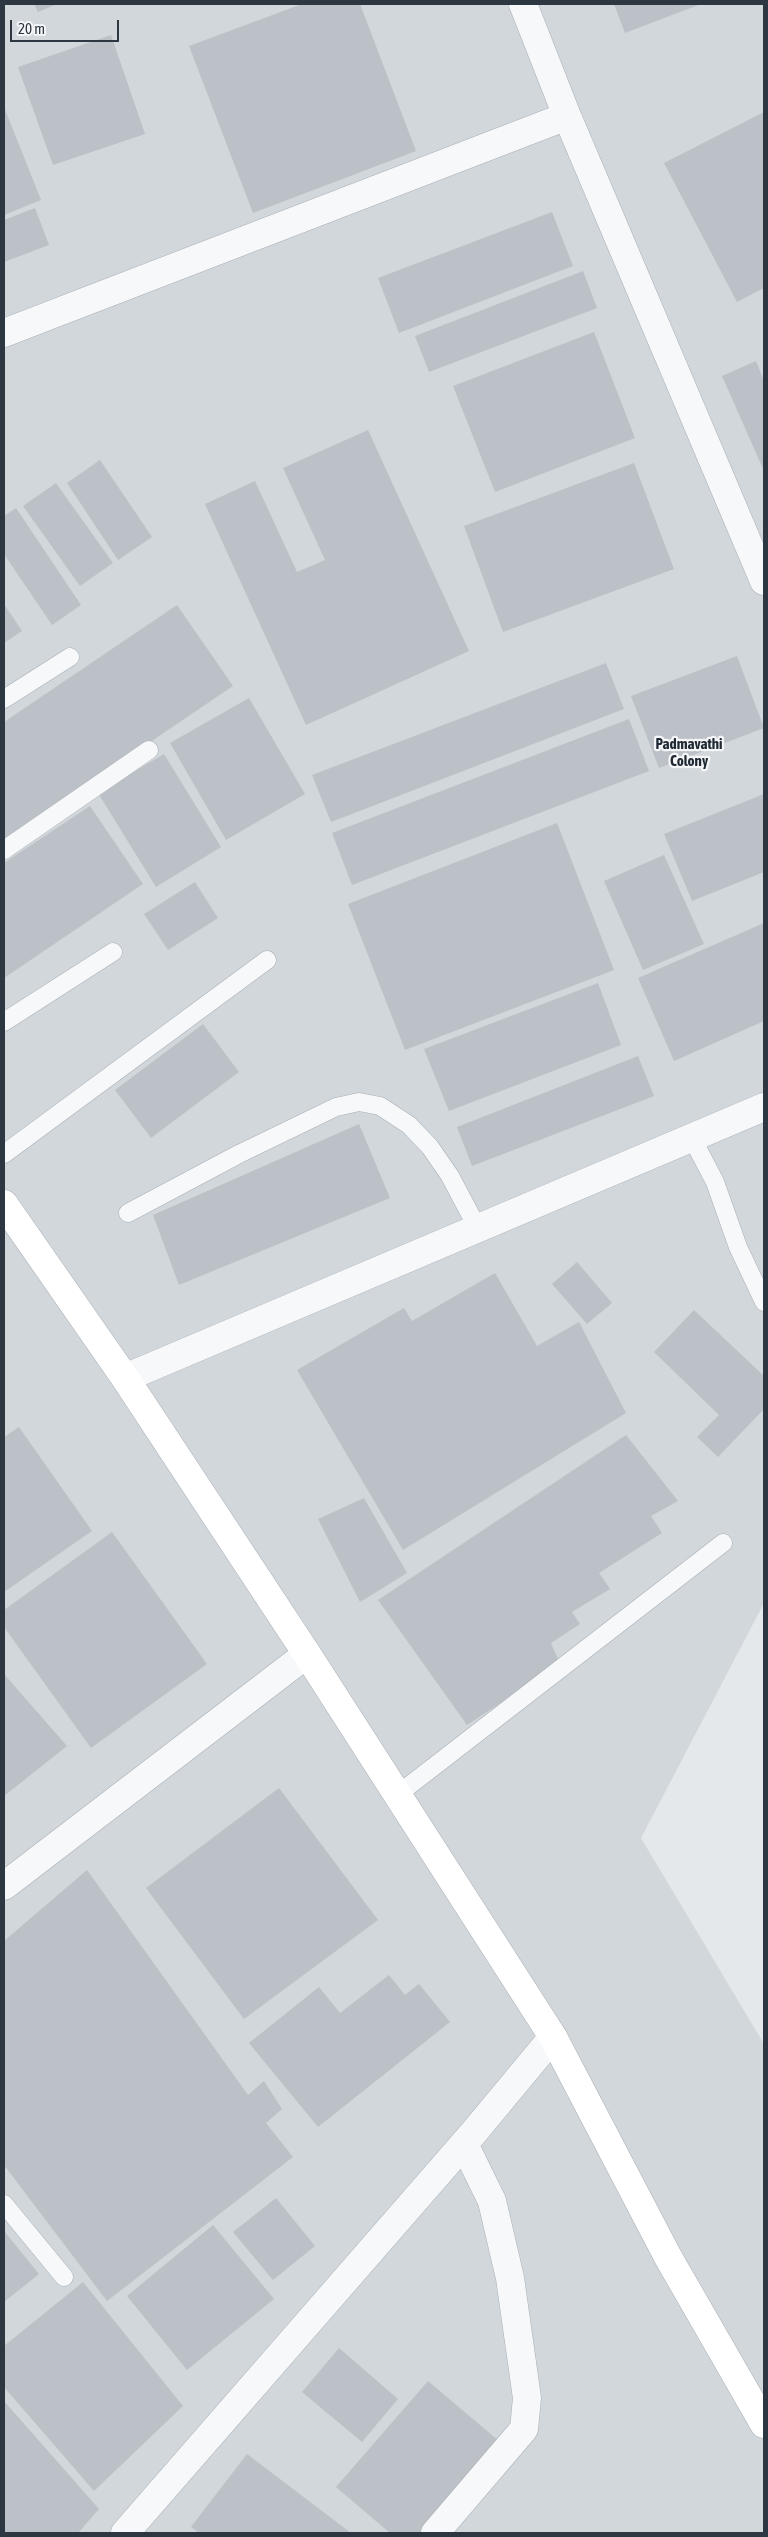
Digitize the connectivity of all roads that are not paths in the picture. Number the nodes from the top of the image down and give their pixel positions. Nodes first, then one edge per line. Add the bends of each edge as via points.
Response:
1 (523, 4) edge
2 (567, 116) junction
3 (4, 333) edge
4 (764, 581) edge
5 (70, 656) dead end
6 (4, 699) edge
7 (149, 750) dead end
8 (4, 850) edge
9 (113, 952) dead end
10 (268, 960) dead end
11 (4, 1022) edge
12 (764, 1107) edge
13 (692, 1138) junction
14 (4, 1154) edge
15 (4, 1204) edge
16 (128, 1213) dead end
17 (478, 1229) junction
18 (764, 1302) edge
19 (125, 1378) junction
20 (723, 1543) dead end
21 (307, 1654) junction
22 (397, 1795) junction
23 (4, 1886) edge
24 (552, 2037) junction
25 (464, 2144) junction
26 (4, 2204) edge
27 (64, 2277) dead end
28 (764, 2424) edge
29 (125, 2533) edge
30 (435, 2533) edge

1 - 2 street
2 - 3 street
2 - 4 street
5 - 6 lane
7 - 8 lane
9 - 11 lane
10 - 14 lane
12 - 13 street
13 - 17 street
13 - 18 lane via 715,1182 738,1248
15 - 19 street
16 - 17 lane via 327,1111 359,1102 380,1106 409,1125 425,1142 450,1176
17 - 19 street
19 - 21 street
20 - 22 lane
21 - 22 street
21 - 23 street
22 - 24 street
24 - 25 street
24 - 28 street via 668,2257
25 - 29 street
25 - 30 street via 492,2201 510,2278 526,2398 524,2429
26 - 27 lane

